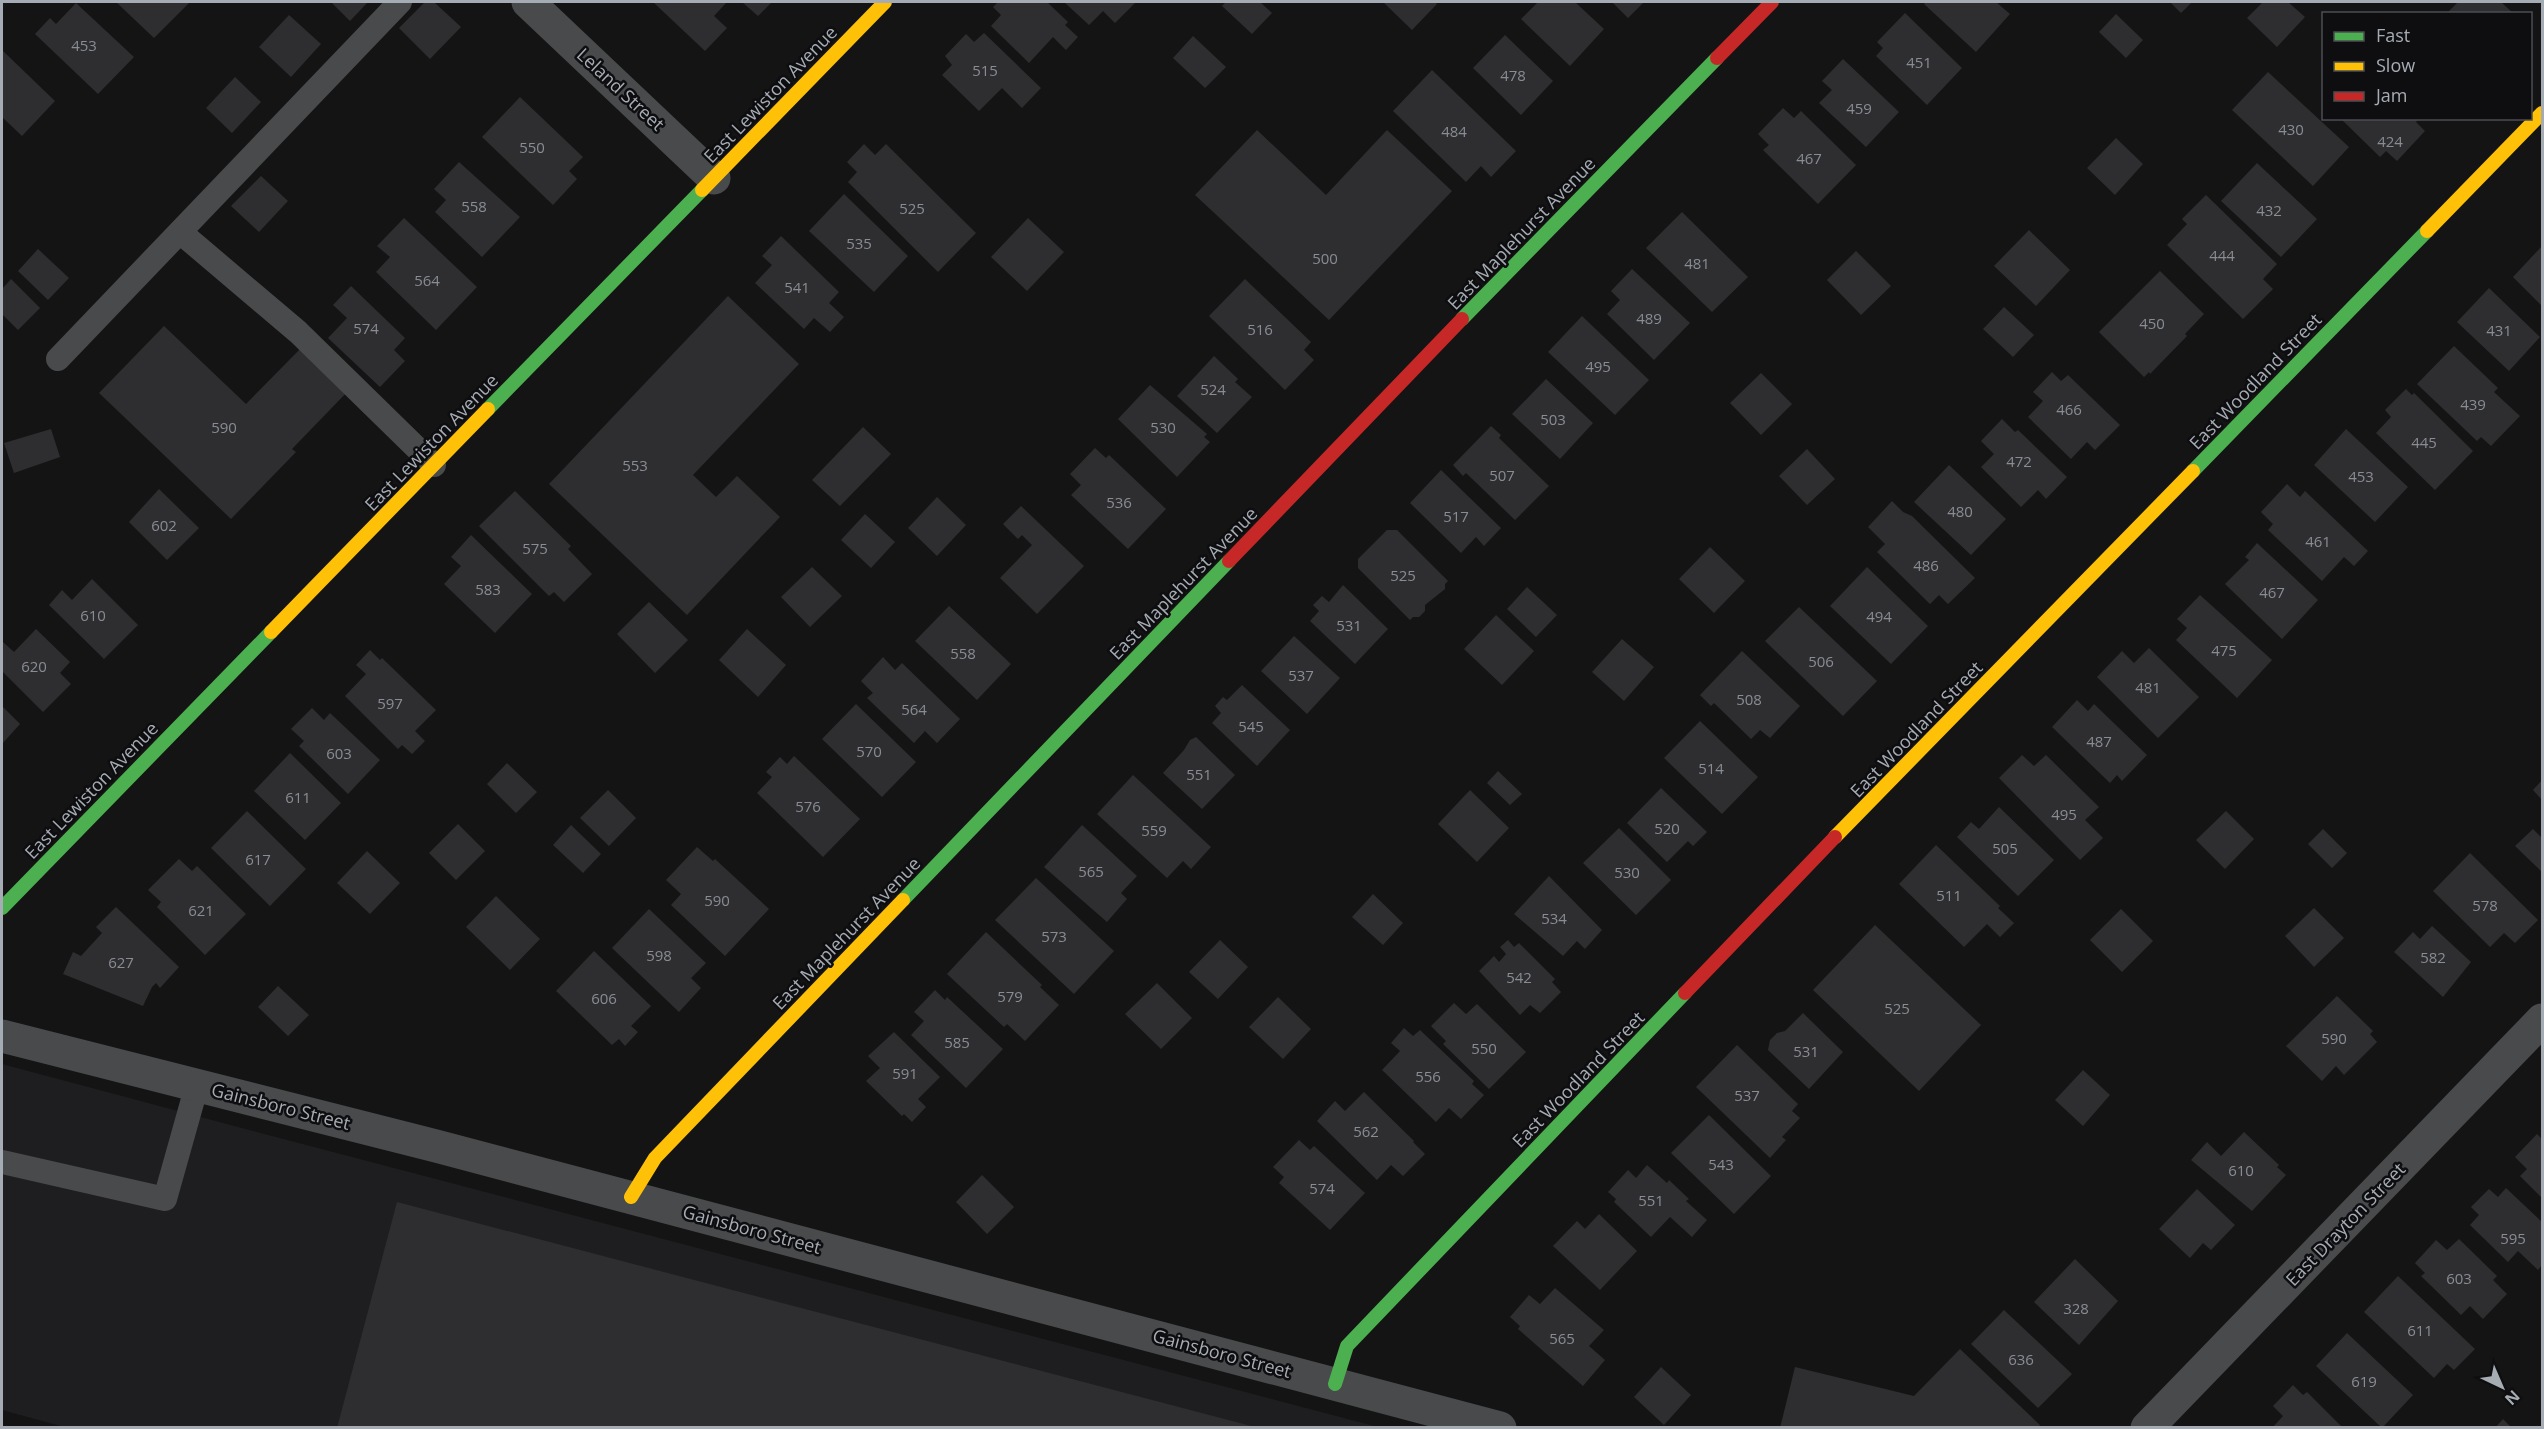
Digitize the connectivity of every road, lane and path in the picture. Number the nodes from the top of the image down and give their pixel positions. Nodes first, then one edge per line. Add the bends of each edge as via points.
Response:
1 (400, 2) edge
2 (528, 2) edge
3 (885, 2) edge
4 (1772, 2) edge
5 (2542, 114) edge
6 (714, 178) junction
7 (180, 232) junction
8 (58, 359) dead end
9 (434, 465) junction
10 (2, 908) edge
11 (2542, 1020) edge
12 (2, 1036) edge
13 (196, 1084) junction
14 (2, 1162) edge
15 (630, 1197) junction
16 (1335, 1383) junction
17 (1500, 1428) edge
18 (2147, 1428) edge

1 - 7 lane
2 - 6 street, Leland Street
3 - 6 street, East Lewiston Avenue
4 - 15 street, East Maplehurst Avenue via 1524,254 675,1137 655,1158
5 - 16 street, East Woodland Street via 1826,846 1360,1332 1347,1347
6 - 9 street, East Lewiston Avenue
7 - 8 lane
7 - 9 lane via 298,332
9 - 10 street, East Lewiston Avenue
11 - 18 street, East Drayton Street
12 - 13 street, Gainsboro Street
13 - 14 lane via 165,1199
13 - 15 street, Gainsboro Street
15 - 16 street, Gainsboro Street
16 - 17 street, Gainsboro Street

